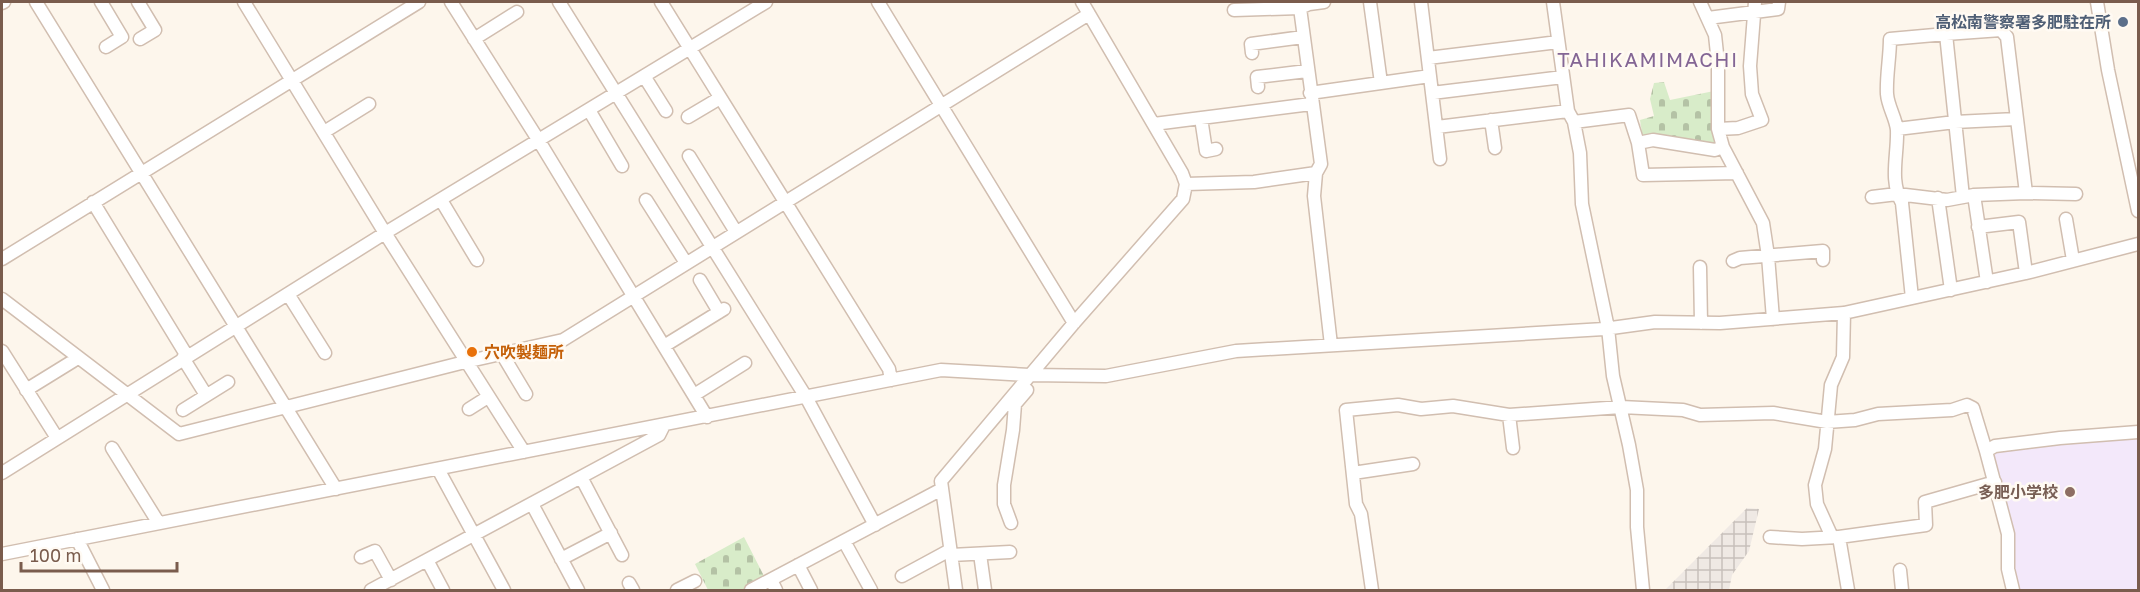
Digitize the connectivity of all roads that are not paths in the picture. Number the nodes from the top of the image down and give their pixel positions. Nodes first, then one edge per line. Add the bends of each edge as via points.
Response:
1 (36, 2) edge
2 (101, 2) edge
3 (138, 2) edge
4 (244, 2) edge
5 (419, 2) edge
6 (451, 2) edge
7 (559, 2) edge
8 (661, 2) edge
9 (766, 2) edge
10 (878, 2) edge
11 (1082, 2) edge
12 (1327, 2) edge
13 (1370, 2) edge
14 (1421, 2) edge
15 (1553, 2) edge
16 (1700, 2) edge
17 (1779, 2) edge
18 (2097, 2) edge
19 (1755, 7) edge
20 (1300, 8) junction
21 (1234, 10) dead end
22 (517, 12) dead end
23 (1089, 14) junction
24 (1708, 18) junction
25 (1946, 34) junction
26 (1303, 37) junction
27 (140, 39) dead end
28 (474, 39) junction
29 (1558, 42) junction
30 (106, 47) dead end
31 (690, 48) junction
32 (1252, 53) dead end
33 (1428, 58) junction
34 (1307, 71) junction
35 (644, 76) junction
36 (1430, 76) junction
37 (1563, 76) junction
38 (292, 79) junction
39 (1381, 83) junction
40 (1257, 87) dead end
41 (615, 93) junction
42 (1432, 93) junction
43 (720, 98) junction
44 (1310, 98) junction
45 (369, 104) dead end
46 (940, 105) junction
47 (589, 110) junction
48 (666, 111) dead end
49 (1571, 116) junction
50 (688, 117) dead end
51 (1201, 118) junction
52 (2016, 119) junction
53 (1491, 120) junction
54 (1955, 122) junction
55 (1154, 124) junction
56 (1437, 127) junction
57 (1718, 129) junction
58 (1897, 129) junction
59 (324, 132) junction
60 (539, 141) junction
61 (1638, 143) junction
62 (1723, 147) junction
63 (1495, 148) dead end
64 (1216, 149) dead end
65 (689, 156) dead end
66 (1440, 159) dead end
67 (622, 166) dead end
68 (141, 173) junction
69 (1316, 173) junction
70 (1737, 173) junction
71 (1186, 184) junction
72 (2026, 193) junction
73 (1897, 194) junction
74 (2076, 194) dead end
75 (1968, 196) junction
76 (1872, 197) dead end
77 (1938, 198) junction
78 (441, 200) junction
79 (646, 200) dead end
80 (93, 202) junction
81 (784, 202) junction
82 (2139, 211) edge
83 (2066, 219) dead end
84 (1978, 227) junction
85 (736, 232) junction
86 (385, 233) junction
87 (2139, 244) edge
88 (712, 247) junction
89 (1768, 256) junction
90 (2, 259) edge
91 (477, 260) dead end
92 (1823, 260) dead end
93 (2073, 260) junction
94 (1733, 261) dead end
95 (686, 263) junction
96 (1700, 267) dead end
97 (2026, 273) junction
98 (700, 280) dead end
99 (1987, 282) junction
100 (1951, 290) junction
101 (288, 294) junction
102 (633, 296) junction
103 (1912, 298) junction
104 (2, 299) edge
105 (1844, 313) junction
106 (1773, 319) junction
107 (1701, 322) junction
108 (1074, 323) junction
109 (235, 326) junction
110 (1608, 328) junction
111 (1331, 345) junction
112 (664, 346) junction
113 (2, 351) edge
114 (325, 353) dead end
115 (502, 354) junction
116 (185, 357) junction
117 (73, 361) dead end
118 (465, 362) junction
119 (745, 363) dead end
120 (1034, 375) junction
121 (891, 380) junction
122 (228, 382) dead end
123 (26, 390) junction
124 (127, 393) junction
125 (526, 394) dead end
126 (206, 395) junction
127 (694, 395) junction
128 (488, 397) junction
129 (806, 397) junction
130 (285, 407) junction
131 (1620, 407) junction
132 (469, 409) dead end
133 (183, 410) dead end
134 (1509, 415) junction
135 (707, 417) junction
136 (1827, 422) junction
137 (664, 425) junction
138 (2139, 432) edge
139 (57, 438) junction
140 (112, 448) dead end
141 (1513, 448) dead end
142 (1986, 451) junction
143 (524, 452) junction
144 (1413, 464) dead end
145 (438, 469) junction
146 (2, 473) edge
147 (1353, 473) junction
148 (581, 477) junction
149 (1995, 482) junction
150 (336, 489) junction
151 (942, 489) junction
152 (532, 504) junction
153 (158, 522) junction
154 (1011, 523) dead end
155 (875, 525) junction
156 (611, 533) junction
157 (474, 535) junction
158 (1770, 537) dead end
159 (1836, 537) junction
160 (77, 539) junction
161 (844, 541) junction
162 (951, 552) junction
163 (1010, 552) dead end
164 (2, 554) edge
165 (980, 554) junction
166 (622, 555) dead end
167 (361, 557) dead end
168 (561, 559) junction
169 (427, 560) junction
170 (798, 565) junction
171 (1900, 570) dead end
172 (902, 576) dead end
173 (391, 580) junction
174 (695, 581) dead end
175 (774, 585) edge
176 (103, 591) edge
177 (371, 591) edge
178 (443, 591) edge
179 (504, 591) edge
180 (578, 591) edge
181 (677, 591) edge
182 (751, 591) edge
183 (812, 591) edge
184 (872, 591) edge
185 (956, 591) edge
186 (985, 591) edge
187 (1372, 591) edge
188 (1643, 591) edge
189 (1848, 591) edge
190 (1902, 591) edge
191 (2013, 591) edge

1 - 68 street
2 - 30 street via 122,37
3 - 27 street via 155,30
4 - 38 street
5 - 38 street
6 - 28 street
7 - 41 street
8 - 31 street
9 - 31 street
10 - 46 street
11 - 23 street
12 - 20 street
13 - 39 street
14 - 33 street
15 - 29 street
16 - 24 street
17 - 19 street via 1778,9
18 - 82 street
19 - 24 street
19 - 57 street via 1750,66 1752,94 1762,120 1738,128
20 - 21 street
20 - 26 street
22 - 28 street
23 - 46 street
23 - 55 street
24 - 57 street via 1715,35 1718,63
25 - 52 street via 2001,30 2007,37
25 - 54 street
25 - 58 street via 1890,39 1887,93
26 - 32 street via 1251,44
26 - 34 street
28 - 60 street
29 - 33 street
29 - 37 street
31 - 35 street
31 - 43 street
33 - 36 street
34 - 40 street via 1257,77
34 - 44 street
35 - 41 street
35 - 48 street
36 - 39 street
36 - 42 street
37 - 42 street
37 - 49 street
38 - 59 street
38 - 68 street
39 - 44 street
41 - 47 street
41 - 88 street
42 - 56 street
43 - 50 street
43 - 81 street
44 - 51 street
44 - 69 street via 1321,164
45 - 59 street
46 - 81 street
46 - 108 street
47 - 60 street
47 - 67 street
49 - 53 street
49 - 61 street via 1629,115
49 - 110 street via 1580,153 1582,204
51 - 55 street
51 - 64 street via 1206,151
52 - 54 street
52 - 72 street
53 - 56 street
53 - 63 street
54 - 58 street
54 - 75 street
55 - 71 street
56 - 66 street
57 - 62 street
58 - 73 street
59 - 86 street
60 - 78 street
60 - 102 street
61 - 62 street via 1653,141 1715,150
61 - 70 street via 1643,175
62 - 70 street
65 - 85 street
68 - 80 street
68 - 109 street
69 - 71 street via 1254,182
69 - 111 street via 1314,196
70 - 89 street via 1763,223
71 - 108 street via 1183,199
72 - 74 street
72 - 75 street
73 - 76 street
73 - 77 street
73 - 103 street via 1902,203
75 - 77 street
75 - 84 street
77 - 100 street
78 - 86 street
78 - 91 street
79 - 95 street
80 - 90 street
80 - 116 street
81 - 85 street
81 - 121 street via 889,369
83 - 93 street
84 - 97 street via 2019,222
84 - 99 street
85 - 88 street
86 - 101 street
86 - 118 street
87 - 93 street
88 - 95 street
88 - 129 street
89 - 92 street via 1823,251
89 - 94 street
89 - 106 street
93 - 97 street
95 - 102 street
96 - 107 street
97 - 99 street
98 - 112 street via 722,310
99 - 100 street
100 - 103 street
101 - 109 street
101 - 114 street
102 - 112 street
102 - 115 street via 563,340
103 - 105 street
104 - 124 street
105 - 106 street
105 - 136 street via 1843,357 1831,385
106 - 107 street
107 - 110 street
108 - 120 street
109 - 116 street
109 - 130 street
110 - 111 street
110 - 131 street
111 - 120 street via 1236,351 1106,376
112 - 127 street
113 - 123 street
115 - 118 street
115 - 125 street
116 - 124 street
116 - 126 street
117 - 123 street
118 - 128 street
118 - 130 street
119 - 127 street
120 - 121 street via 941,370
120 - 151 street via 941,480
120 - 154 street via 1015,405 1004,485 1004,504
121 - 129 street
122 - 126 street
123 - 139 street
124 - 130 street via 179,434
124 - 139 street
126 - 133 street
127 - 135 street
128 - 132 street
128 - 143 street
129 - 135 street
129 - 155 street
130 - 150 street
131 - 134 street
131 - 136 street via 1683,410 1700,415 1773,413
131 - 188 street via 1637,490
134 - 141 street
134 - 147 street via 1453,406 1421,409 1398,405 1346,410
135 - 137 street
136 - 142 street via 1878,414 1952,410 1967,405 1973,408
136 - 159 street via 1825,449 1815,485 1817,504
137 - 143 street
137 - 148 street via 659,435
138 - 142 street via 1995,446
139 - 146 street
140 - 153 street
142 - 149 street
143 - 145 street
144 - 147 street
145 - 150 street
145 - 157 street
147 - 187 street
148 - 152 street
148 - 156 street
149 - 159 street via 1924,502 1926,525
149 - 191 street via 2008,534 2008,569
150 - 153 street
151 - 155 street
151 - 162 street
152 - 157 street
152 - 168 street
153 - 160 street
155 - 161 street
156 - 166 street
156 - 168 street
157 - 169 street
157 - 179 street
158 - 159 street
159 - 189 street
160 - 164 street
160 - 176 street
161 - 170 street
161 - 184 street
162 - 165 street
162 - 172 street
162 - 185 street
163 - 165 street
165 - 186 street
167 - 173 street via 375,551
168 - 180 street
169 - 173 street
169 - 178 street
170 - 175 street
170 - 183 street
171 - 190 street
173 - 177 street
174 - 181 street
175 - 182 street

